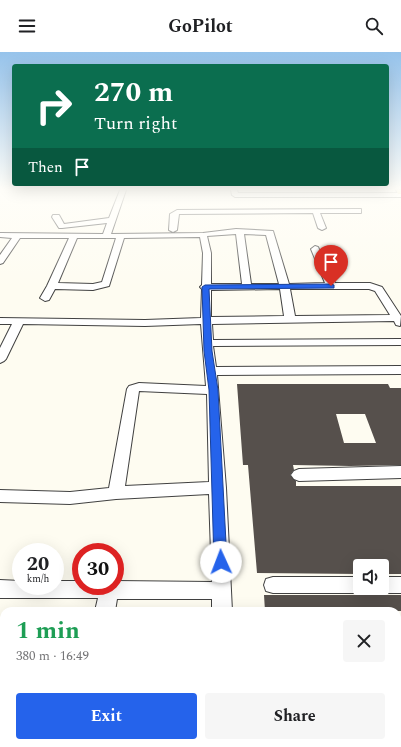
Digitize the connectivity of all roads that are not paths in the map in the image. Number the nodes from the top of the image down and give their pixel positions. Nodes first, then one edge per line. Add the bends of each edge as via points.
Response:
1 (60, 222) edge
2 (91, 222) edge
3 (111, 222) edge
4 (174, 222) edge
5 (320, 222) edge
6 (322, 228) dead end
7 (173, 230) dead end
8 (240, 232) junction
9 (0, 234) edge
10 (18, 235) junction
11 (203, 235) junction
12 (74, 236) junction
13 (106, 236) junction
14 (121, 236) junction
15 (315, 249) dead end
16 (0, 261) edge
17 (52, 286) junction
18 (331, 286) junction
19 (205, 287) junction
20 (247, 287) junction
21 (284, 287) junction
22 (45, 298) dead end
23 (290, 319) junction
24 (0, 320) edge
25 (206, 320) junction
26 (19, 321) junction
27 (399, 321) edge
28 (401, 342) edge
29 (207, 343) junction
30 (0, 359) edge
31 (401, 370) edge
32 (210, 371) junction
33 (214, 390) junction
34 (401, 472) edge
35 (300, 474) dead end
36 (218, 488) junction
37 (116, 494) junction
38 (0, 496) edge
39 (273, 585) dead end
40 (353, 585) edge
41 (389, 585) edge
42 (401, 585) edge
43 (0, 589) edge
44 (72, 589) edge
45 (124, 589) edge
46 (222, 591) junction
47 (108, 595) edge
48 (106, 607) edge
49 (222, 607) edge

1 - 2 street via 62,226 79,226
3 - 13 street
4 - 7 street
5 - 6 street
8 - 11 street
8 - 20 street
8 - 21 street via 270,233
9 - 10 street
10 - 12 street
10 - 16 street
11 - 14 street
11 - 19 street via 207,253
12 - 13 street
12 - 17 street
13 - 14 street
14 - 17 street via 106,284 93,287
15 - 18 street
17 - 22 street
18 - 21 street
18 - 27 street via 376,287
19 - 20 street
19 - 25 street
20 - 21 street
21 - 23 street
23 - 25 street
23 - 27 street
24 - 26 street
25 - 26 street via 145,324
25 - 29 street
26 - 30 street
28 - 29 street
29 - 32 street
31 - 32 street
32 - 33 street
33 - 36 street
33 - 37 street via 139,387 133,389
34 - 35 street
36 - 37 street
36 - 46 street
37 - 38 street via 70,498
39 - 40 street
41 - 42 street
43 - 44 street
45 - 46 street
46 - 49 street
47 - 48 street

